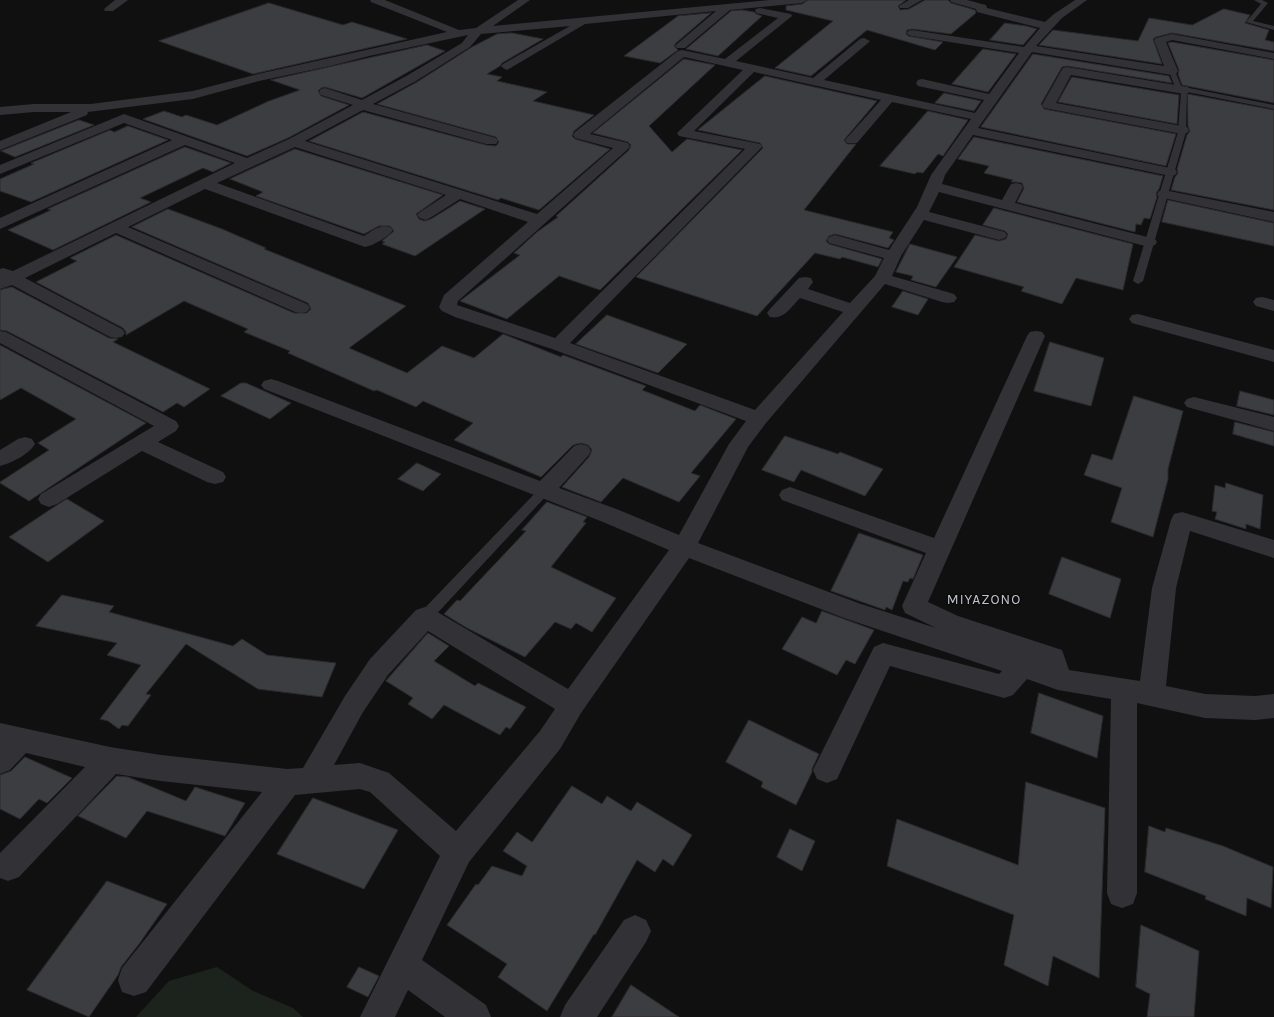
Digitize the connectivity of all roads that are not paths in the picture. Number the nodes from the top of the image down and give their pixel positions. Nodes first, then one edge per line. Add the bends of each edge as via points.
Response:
1 (123, 0) edge
2 (375, 0) edge
3 (525, 0) edge
4 (802, 0) edge
5 (917, 0) edge
6 (955, 0) edge
7 (1082, 0) edge
8 (1257, 0) edge
9 (904, 6) dead end
10 (739, 7) junction
11 (726, 8) junction
12 (109, 9) dead end
13 (586, 20) junction
14 (1046, 26) junction
15 (1274, 28) edge
16 (477, 32) junction
17 (912, 32) dead end
18 (458, 33) junction
19 (864, 41) dead end
20 (681, 46) dead end
21 (1028, 49) junction
22 (1274, 56) edge
23 (727, 63) junction
24 (507, 66) dead end
25 (750, 68) junction
26 (1172, 71) junction
27 (816, 81) junction
28 (922, 83) dead end
29 (1182, 90) junction
30 (325, 92) dead end
31 (992, 98) junction
32 (888, 99) junction
33 (362, 105) junction
34 (1274, 107) edge
35 (91, 108) junction
36 (0, 111) edge
37 (974, 123) junction
38 (1182, 130) junction
39 (184, 140) junction
40 (852, 140) dead end
41 (492, 141) dead end
42 (294, 142) junction
43 (0, 146) edge
44 (247, 163) junction
45 (0, 170) edge
46 (1170, 172) junction
47 (205, 184) junction
48 (935, 187) junction
49 (1016, 187) dead end
50 (458, 194) junction
51 (1164, 194) junction
52 (1007, 205) junction
53 (425, 215) dead end
54 (921, 215) junction
55 (1274, 217) edge
56 (539, 220) junction
57 (0, 224) edge
58 (117, 228) junction
59 (385, 230) dead end
60 (999, 235) dead end
61 (835, 240) dead end
62 (1150, 242) junction
63 (893, 256) junction
64 (4, 278) edge
65 (882, 278) junction
66 (1138, 281) dead end
67 (948, 298) dead end
68 (301, 308) dead end
69 (854, 310) junction
70 (776, 313) dead end
71 (1138, 319) dead end
72 (116, 333) dead end
73 (0, 336) edge
74 (1036, 336) dead end
75 (558, 345) junction
76 (1274, 356) edge
77 (271, 385) dead end
78 (1194, 403) dead end
79 (759, 418) junction
80 (1274, 424) edge
81 (142, 443) junction
82 (25, 444) dead end
83 (581, 451) dead end
84 (0, 459) edge
85 (215, 477) dead end
86 (544, 491) junction
87 (790, 495) dead end
88 (50, 500) dead end
89 (684, 547) junction
90 (940, 549) junction
91 (1274, 549) edge
92 (425, 617) junction
93 (1022, 667) junction
94 (1058, 679) junction
95 (1124, 690) junction
96 (1152, 694) junction
97 (572, 705) junction
98 (1274, 706) edge
99 (11, 738) edge
100 (110, 760) junction
101 (0, 761) edge
102 (827, 770) dead end
103 (299, 781) junction
104 (458, 852) junction
105 (8, 866) dead end
106 (1122, 893) dead end
107 (635, 931) dead end
108 (402, 966) junction
109 (134, 980) dead end
110 (377, 1017) edge
111 (474, 1017) edge
112 (577, 1017) edge

1 - 12 street
2 - 18 street
3 - 16 street
4 - 10 street
5 - 9 street
6 - 14 street via 982,7 977,11
7 - 14 street
8 - 15 lane via 1265,3 1249,22
10 - 11 street
10 - 23 street via 787,16
11 - 13 street
11 - 20 street
13 - 16 street
13 - 24 street
14 - 21 street
16 - 18 street
16 - 33 street via 466,45
17 - 21 street
18 - 35 street via 192,95
19 - 27 street
21 - 26 street
21 - 31 street
22 - 26 street via 1172,37 1160,40
23 - 25 street
23 - 56 street via 682,53 580,134 623,146
25 - 27 street
25 - 75 street via 684,133 755,147
26 - 29 lane
27 - 32 street
28 - 31 street
29 - 34 lane
29 - 38 lane
29 - 38 street via 1067,71 1048,105
30 - 33 street
31 - 37 street
32 - 37 street
32 - 40 street
33 - 41 street
33 - 42 street
35 - 36 street
35 - 43 street
37 - 46 street
37 - 48 street via 938,174
38 - 46 lane
39 - 44 street
39 - 45 street via 124,118
39 - 57 street
42 - 44 street
42 - 50 street
44 - 47 street
46 - 51 lane
47 - 58 street
47 - 59 street via 365,242
48 - 52 street
48 - 54 street
49 - 52 street
50 - 53 street
50 - 56 street
51 - 55 street
51 - 62 lane
52 - 62 street
54 - 60 street
54 - 63 street
56 - 75 street via 450,299 448,307
58 - 64 street
58 - 68 street
61 - 63 street
62 - 66 lane
63 - 65 street
64 - 72 street
65 - 67 street
65 - 69 street
69 - 70 street via 800,287
69 - 79 street
71 - 76 street
73 - 81 street via 169,426
74 - 90 street
75 - 79 street
77 - 86 street
78 - 80 street
79 - 89 street via 738,444
81 - 85 street
81 - 88 street
82 - 84 street
83 - 86 street
86 - 89 street
86 - 92 lane
87 - 90 street
89 - 93 street via 853,611
89 - 97 street
90 - 94 street via 914,606 950,624 1053,657
91 - 96 street via 1182,520 1164,588
92 - 97 street
92 - 103 street via 379,667
93 - 94 street
93 - 102 street via 1004,686 883,654
94 - 95 street
95 - 96 street
95 - 106 street
96 - 98 street via 1205,706
97 - 104 street via 550,740
99 - 100 street
99 - 101 street
100 - 103 street via 161,768
100 - 105 street
103 - 104 street via 360,776 379,782
103 - 109 street
104 - 108 street
107 - 112 street
108 - 110 street
108 - 111 street

